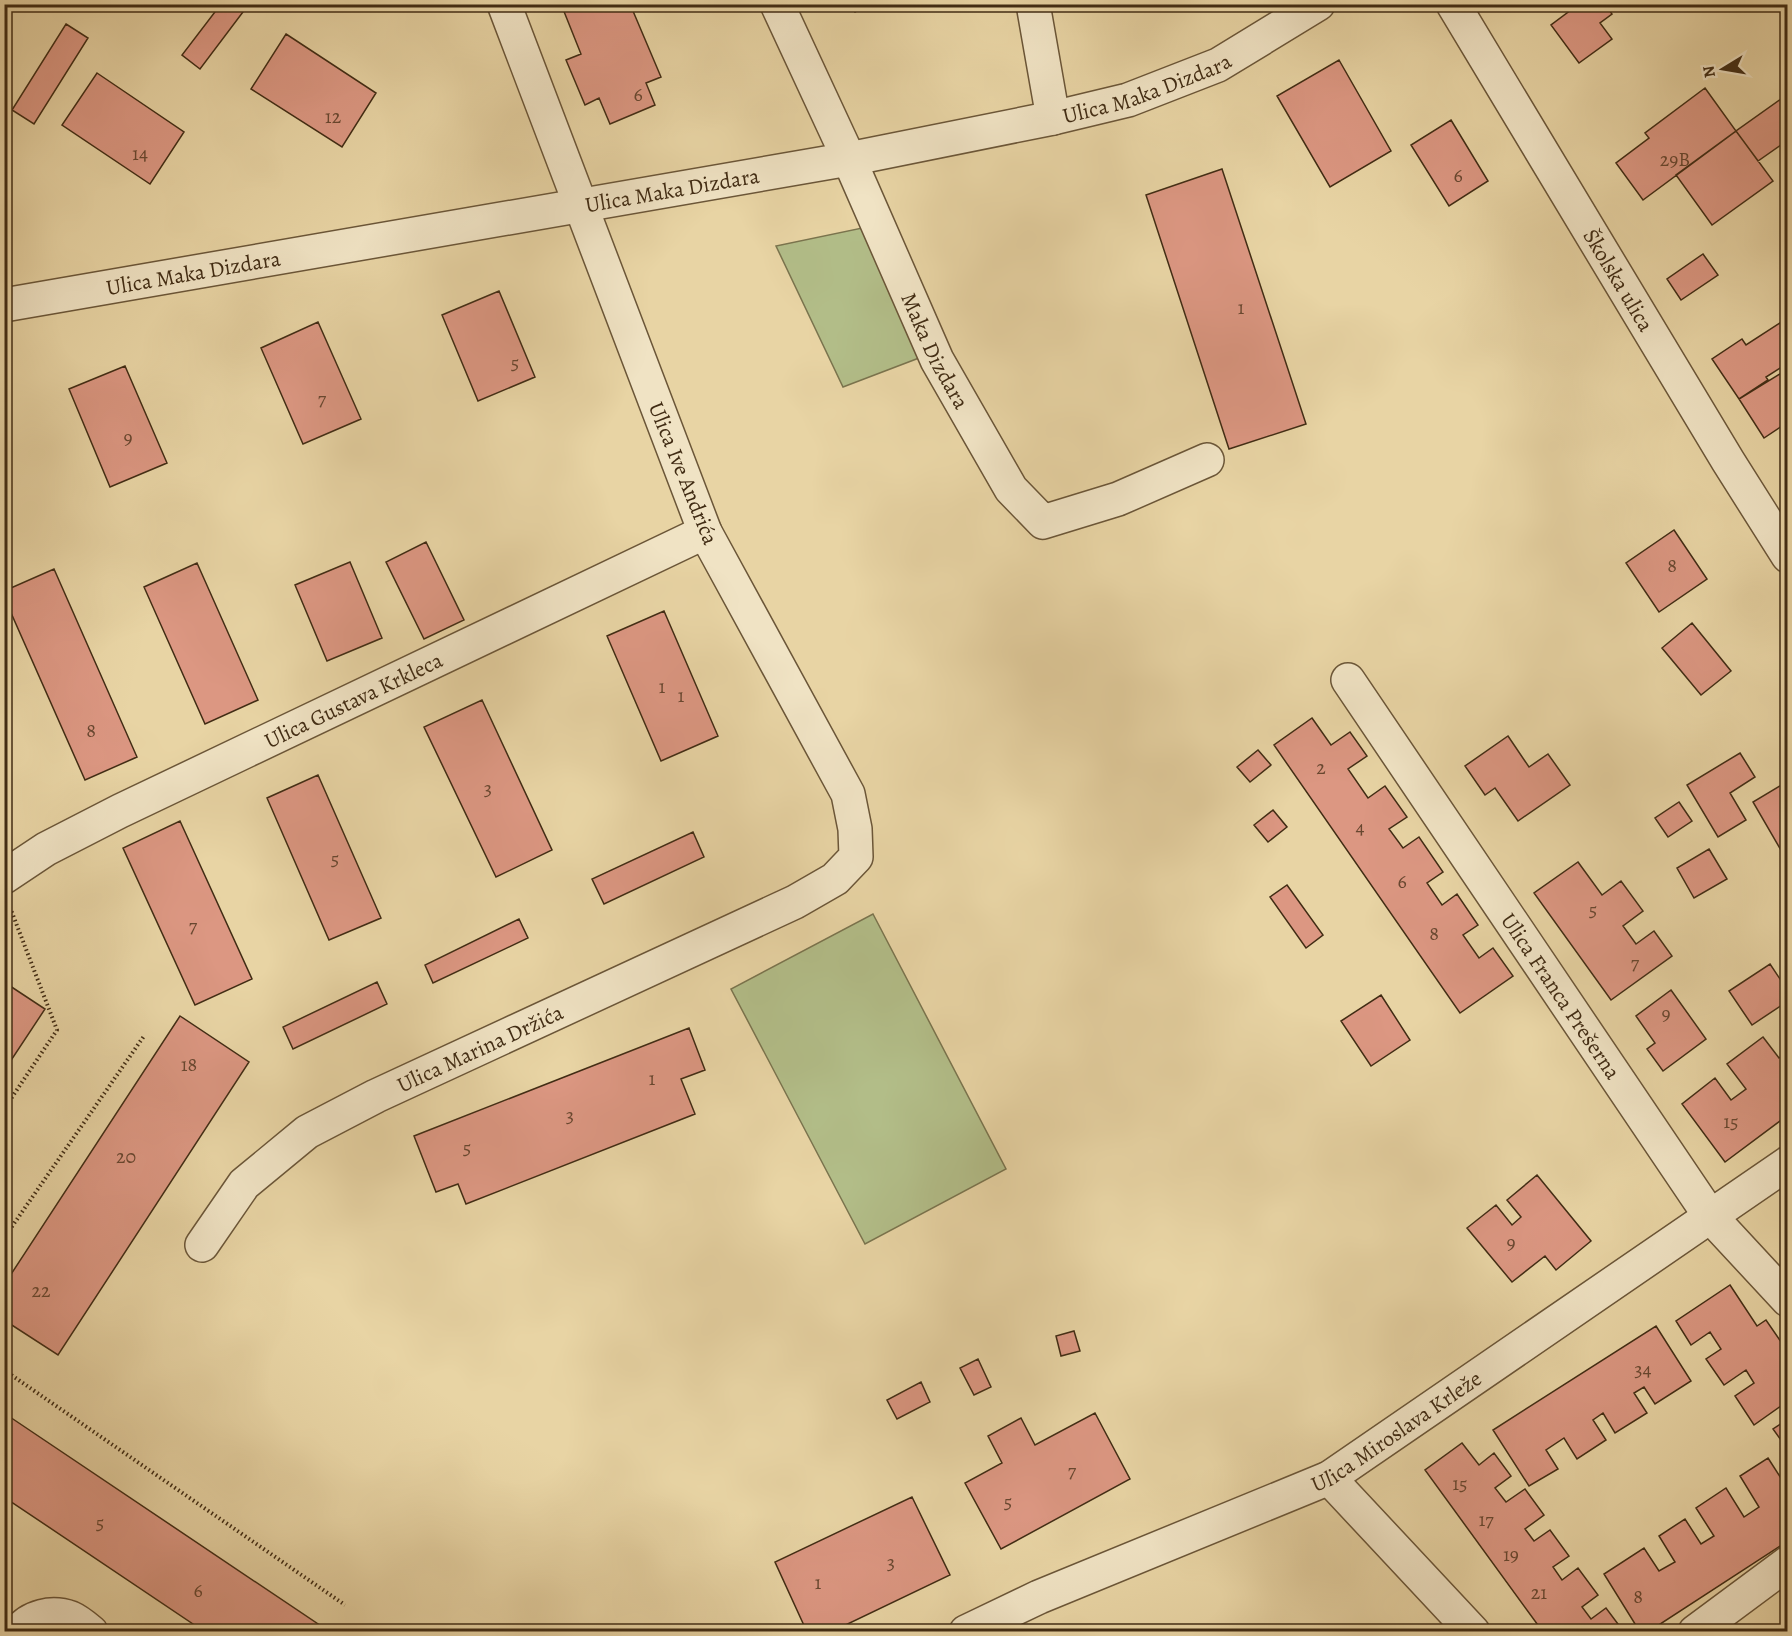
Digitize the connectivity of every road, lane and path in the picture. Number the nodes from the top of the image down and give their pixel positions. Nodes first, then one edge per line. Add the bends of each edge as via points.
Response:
1 (504, 4) edge
2 (777, 4) edge
3 (1033, 4) edge
4 (1318, 4) edge
5 (1453, 4) edge
6 (1053, 118) junction
7 (849, 159) junction
8 (580, 205) junction
9 (4, 305) edge
10 (1207, 460) dead end
11 (705, 532) junction
12 (1788, 556) edge
13 (1348, 680) dead end
14 (4, 878) edge
15 (795, 902) joint
16 (11, 910) dead end
17 (144, 1036) dead end
18 (4, 1109) edge
19 (1788, 1163) edge
20 (1710, 1216) junction
21 (4, 1238) edge
22 (202, 1245) dead end
23 (1788, 1300) edge
24 (4, 1370) edge
25 (1329, 1478) junction
26 (1788, 1563) edge
27 (345, 1605) dead end
28 (18, 1632) edge
29 (91, 1632) edge
30 (966, 1632) edge
31 (1473, 1632) edge
32 (1695, 1632) edge

1 - 8 street, Ulica Ive Andrića
2 - 7 street, Maka Dizdara
3 - 6 street
4 - 6 street, Ulica Maka Dizdara via 1218,65 1128,100
5 - 12 street, Školska ulica
6 - 7 street, Ulica Maka Dizdara
7 - 8 street, Ulica Maka Dizdara
7 - 10 street, Maka Dizdara via 937,360 1011,489 1043,522 1118,499
8 - 9 street, Ulica Maka Dizdara
8 - 11 street, Ulica Ive Andrića
11 - 14 street, Ulica Gustava Krkleca via 120,811 46,849
11 - 15 street, Ulica Ive Andrića via 848,794 856,857 835,879
13 - 20 street, Ulica Franca Prešerna
15 - 22 street, Ulica Marina Držića via 376,1096 307,1132 244,1184
16 - 18 path via 57,1030
17 - 21 path
19 - 20 street, Ulica Miroslava Krleže
20 - 23 street, Ulica Franca Prešerna
20 - 25 street, Ulica Miroslava Krleže
24 - 27 path
25 - 30 street, Ulica Miroslava Krleže via 1039,1597
25 - 31 street
26 - 32 street
28 - 29 street via 25,1623 46,1614 70,1618

